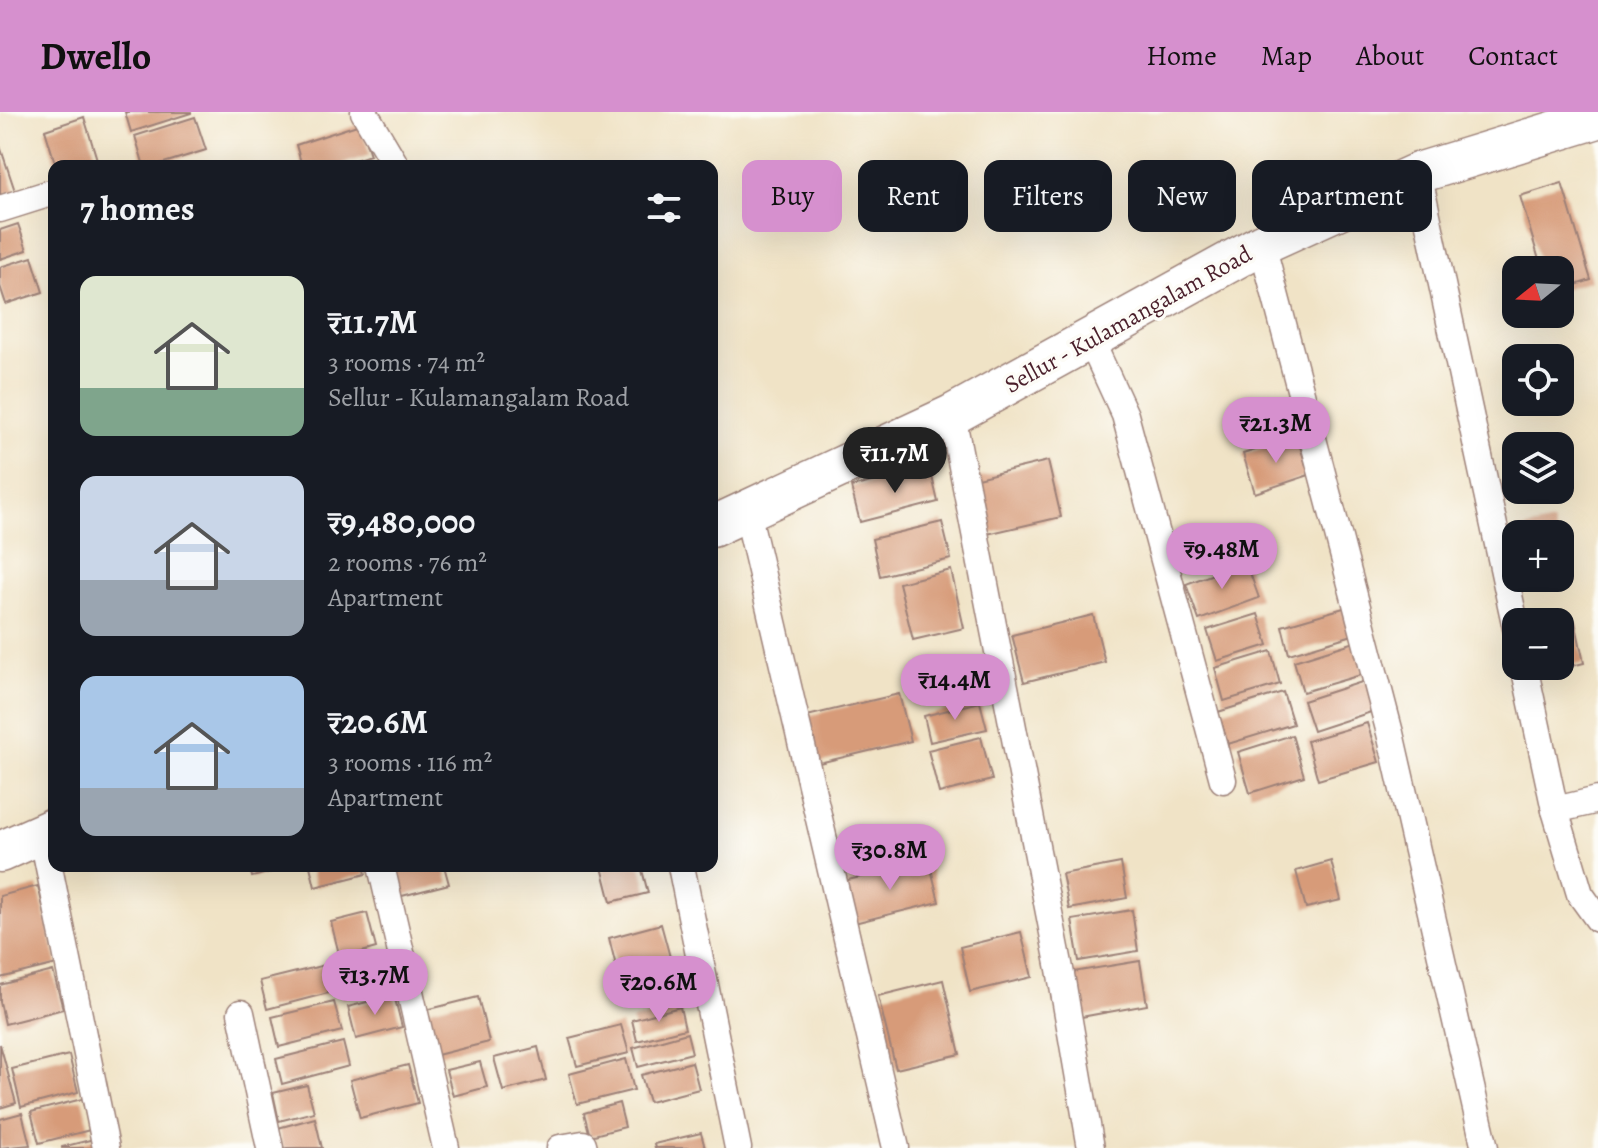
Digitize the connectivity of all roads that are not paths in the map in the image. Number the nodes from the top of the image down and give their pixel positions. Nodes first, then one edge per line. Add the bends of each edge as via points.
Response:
1 (364, 112) edge
2 (1598, 118) edge
3 (392, 160) edge
4 (1432, 169) edge
5 (48, 194) edge
6 (0, 209) edge
7 (1288, 232) edge
8 (1431, 232) edge
9 (1262, 244) junction
10 (1090, 339) junction
11 (952, 415) junction
12 (747, 511) junction
13 (718, 524) edge
14 (1512, 608) edge
15 (1527, 680) edge
16 (1223, 780) dead end
17 (1598, 800) edge
18 (1555, 810) junction
19 (48, 831) edge
20 (0, 852) edge
21 (56, 872) edge
22 (382, 872) edge
23 (682, 872) edge
24 (1598, 919) edge
25 (241, 1013) dead end
26 (106, 1148) edge
27 (270, 1148) edge
28 (446, 1148) edge
29 (560, 1148) edge
30 (584, 1148) edge
31 (738, 1148) edge
32 (896, 1148) edge
33 (1091, 1148) edge
34 (1485, 1148) edge

1 - 3 street
2 - 4 main road, Sellur - Kulamangalam Road
5 - 6 street
7 - 9 main road, Sellur - Kulamangalam Road
8 - 14 street
9 - 10 main road, Sellur - Kulamangalam Road
9 - 34 street via 1390,733
10 - 11 main road, Sellur - Kulamangalam Road
10 - 16 street via 1125,415
11 - 12 main road, Sellur - Kulamangalam Road
11 - 33 street
12 - 13 main road, Sellur - Kulamangalam Road
12 - 32 street
15 - 18 street
17 - 18 street
18 - 24 street via 1580,894
19 - 20 main road
21 - 26 street
22 - 28 street
23 - 31 street
25 - 27 street
29 - 30 street

